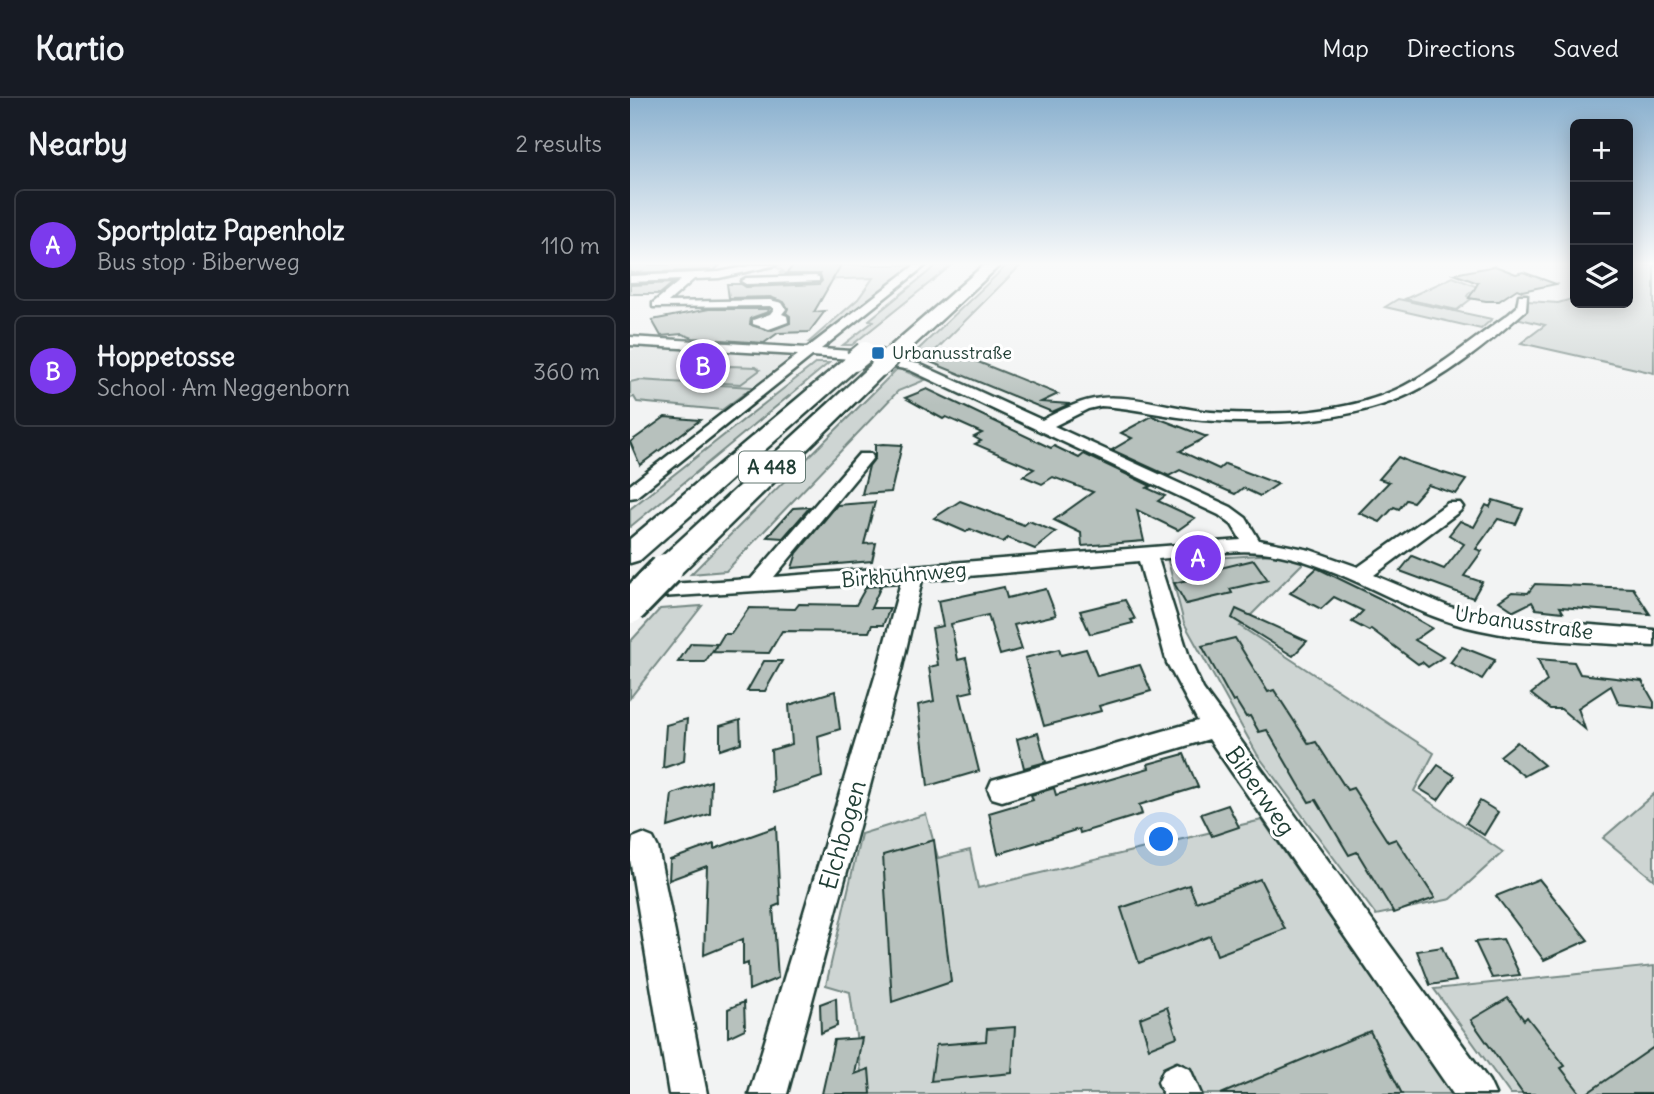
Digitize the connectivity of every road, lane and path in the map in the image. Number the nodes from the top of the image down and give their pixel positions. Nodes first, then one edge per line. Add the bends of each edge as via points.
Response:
1 (777, 311) edge
2 (862, 311) edge
3 (934, 311) edge
4 (1518, 311) edge
5 (774, 317) dead end
6 (882, 337) dead end
7 (630, 341) edge
8 (810, 352) junction
9 (873, 359) junction
10 (1044, 425) junction
11 (865, 457) dead end
12 (630, 493) edge
13 (1454, 507) dead end
14 (1252, 545) junction
15 (630, 554) edge
16 (1147, 554) junction
17 (913, 575) junction
18 (1359, 576) junction
19 (663, 580) junction
20 (756, 586) junction
21 (630, 607) edge
22 (1654, 638) edge
23 (1215, 727) junction
24 (1002, 789) dead end
25 (643, 848) dead end
26 (688, 1094) edge
27 (768, 1094) edge
28 (1476, 1094) edge

1 - 5 street
2 - 8 street
3 - 9 highway, A 448
4 - 10 street via 1432,373 1394,395 1368,403 1231,417 1101,402
6 - 9 highway, A 448
7 - 8 street
8 - 10 street via 914,367
8 - 12 street
9 - 15 highway, A 448
9 - 19 highway, A 448
10 - 14 street via 1225,511 1239,522
11 - 20 street
13 - 18 street
14 - 16 street
14 - 18 street, Urbanusstraße via 1297,550
16 - 17 street, Birkhuhnweg
16 - 23 street, Biberweg via 1179,663
17 - 20 street, Birkhuhnweg
17 - 27 street, Elchbogen
18 - 22 street, Urbanusstraße via 1467,619
19 - 20 street, Birkhuhnweg
19 - 21 highway, A 448, bridge
23 - 24 street
23 - 28 street, Biberweg
25 - 26 street

